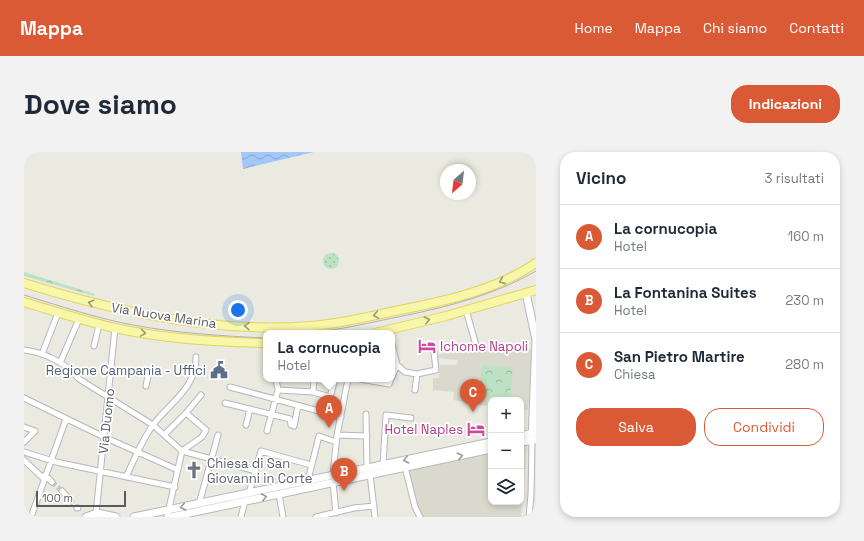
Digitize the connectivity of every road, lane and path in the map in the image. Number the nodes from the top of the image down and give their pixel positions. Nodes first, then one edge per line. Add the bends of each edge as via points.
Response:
1 (536, 263) edge
2 (24, 283) edge
3 (536, 290) edge
4 (526, 293) junction
5 (24, 302) edge
6 (466, 310) junction
7 (58, 313) junction
8 (79, 319) junction
9 (115, 328) junction
10 (98, 329) dead end
11 (395, 330) edge
12 (536, 340) edge
13 (263, 343) edge
14 (94, 346) dead end
15 (477, 348) dead end
16 (24, 350) edge
17 (434, 352) dead end
18 (42, 354) junction
19 (196, 357) dead end
20 (395, 357) edge
21 (60, 363) junction
22 (397, 365) junction
23 (395, 370) edge
24 (149, 371) dead end
25 (417, 374) junction
26 (536, 375) edge
27 (314, 382) edge
28 (334, 382) edge
29 (347, 382) edge
30 (277, 384) edge
31 (146, 386) dead end
32 (230, 387) dead end
33 (414, 390) dead end
34 (313, 392) junction
35 (201, 395) dead end
36 (108, 397) junction
37 (24, 398) edge
38 (276, 399) junction
39 (225, 403) dead end
40 (298, 406) junction
41 (250, 409) junction
42 (186, 413) junction
43 (366, 414) dead end
44 (272, 415) junction
45 (341, 417) junction
46 (411, 418) dead end
47 (66, 419) junction
48 (153, 425) junction
49 (246, 425) dead end
50 (24, 427) edge
51 (267, 431) dead end
52 (165, 434) junction
53 (218, 435) dead end
54 (337, 435) junction
55 (367, 436) junction
56 (524, 436) edge
57 (104, 437) junction
58 (534, 437) edge
59 (524, 441) edge
60 (24, 442) edge
61 (336, 442) junction
62 (488, 443) edge
63 (488, 450) edge
64 (182, 451) junction
65 (24, 452) edge
66 (138, 452) junction
67 (212, 459) junction
68 (24, 460) edge
69 (51, 461) junction
70 (311, 465) junction
71 (383, 465) junction
72 (405, 467) junction
73 (178, 470) junction
74 (100, 471) junction
75 (256, 471) junction
76 (369, 471) junction
77 (126, 477) junction
78 (44, 479) junction
79 (333, 479) junction
80 (308, 480) junction
81 (52, 482) tunnel mouth
82 (175, 487) junction
83 (62, 491) tunnel mouth
84 (250, 493) junction
85 (279, 494) junction
86 (534, 494) edge
87 (70, 500) tunnel mouth
88 (245, 501) junction
89 (200, 504) junction
90 (374, 506) junction
91 (336, 513) junction
92 (96, 514) junction
93 (169, 515) edge
94 (31, 517) edge
95 (86, 517) edge
96 (116, 517) edge
97 (134, 517) edge
98 (241, 517) edge
99 (284, 517) edge
100 (316, 517) edge
101 (375, 517) edge
102 (420, 517) edge
103 (528, 517) edge

1 -> 2 main road, Via Nuova Marina via 498,283 448,299 342,322 296,327 240,326 154,316 115,309
3 - 4 main road
4 - 6 main road
4 - 12 main road
5 - 7 main road, Via Nuova Marina
11 -> 6 main road
6 - 15 street
7 - 8 main road, Via Nuova Marina
7 - 18 street
8 - 9 main road, Via Nuova Marina
8 - 21 street
9 -> 13 main road, Via Nuova Marina via 162,336
9 - 36 street, Via Duomo
10 - 14 street
12 - 26 main road
16 - 18 street
17 - 25 street via 436,370
18 - 21 street
19 - 48 street via 187,389
20 - 22 street
21 - 36 street via 79,379
22 - 23 street
22 - 25 street via 405,372
24 - 31 street
25 - 33 street
26 - 58 main road
27 - 34 street
28 - 34 street via 330,397
29 - 45 street
30 - 34 street
30 - 38 street
32 - 38 street
35 - 42 street
36 - 48 street
36 - 57 street, Via Duomo
37 - 47 street
38 - 40 street
38 - 44 street
39 - 41 street
40 - 44 street via 292,425 290,419
40 - 45 street
41 - 44 street
41 - 49 street
42 - 52 street
42 - 64 street via 206,430 202,437
43 - 55 street
44 - 51 street
45 - 54 street
46 - 71 street via 386,415
47 - 57 street
47 - 69 street
48 - 52 street
48 - 66 street
50 - 60 street via 35,431
52 - 64 street
53 - 67 street
54 - 55 street
54 - 61 street
55 - 76 street
56 - 58 main road
57 - 66 street
57 - 74 street, Via Duomo
58 - 59 main road
58 - 86 street
61 - 70 street via 318,436
61 - 79 street
62 -> 71 main road
72 -> 63 main road
64 - 67 street
64 - 73 street
65 - 69 street
66 - 73 street
66 - 77 street
67 - 75 street
67 - 89 street
68 - 78 street
69 - 74 street
69 - 78 street
70 - 75 street via 261,451
70 - 80 street
71 - 76 main road
72 - 76 main road
72 - 102 street via 415,508
73 - 82 street
74 - 77 street
74 - 92 street, Via Duomo
75 - 84 street
76 - 79 main road
76 - 90 street
77 - 82 street
78 - 81 street
78 - 94 street
79 - 80 main road
79 - 85 main road
79 - 91 street
80 - 84 main road
82 - 93 street
83 - 87 street
84 - 89 main road
88 -> 85 main road
85 - 99 street
86 - 103 street
88 - 93 main road
88 - 98 street
89 -> 93 main road
90 - 91 street
90 - 101 street
91 - 100 street
92 - 95 main road
92 - 96 main road
93 - 97 main road

